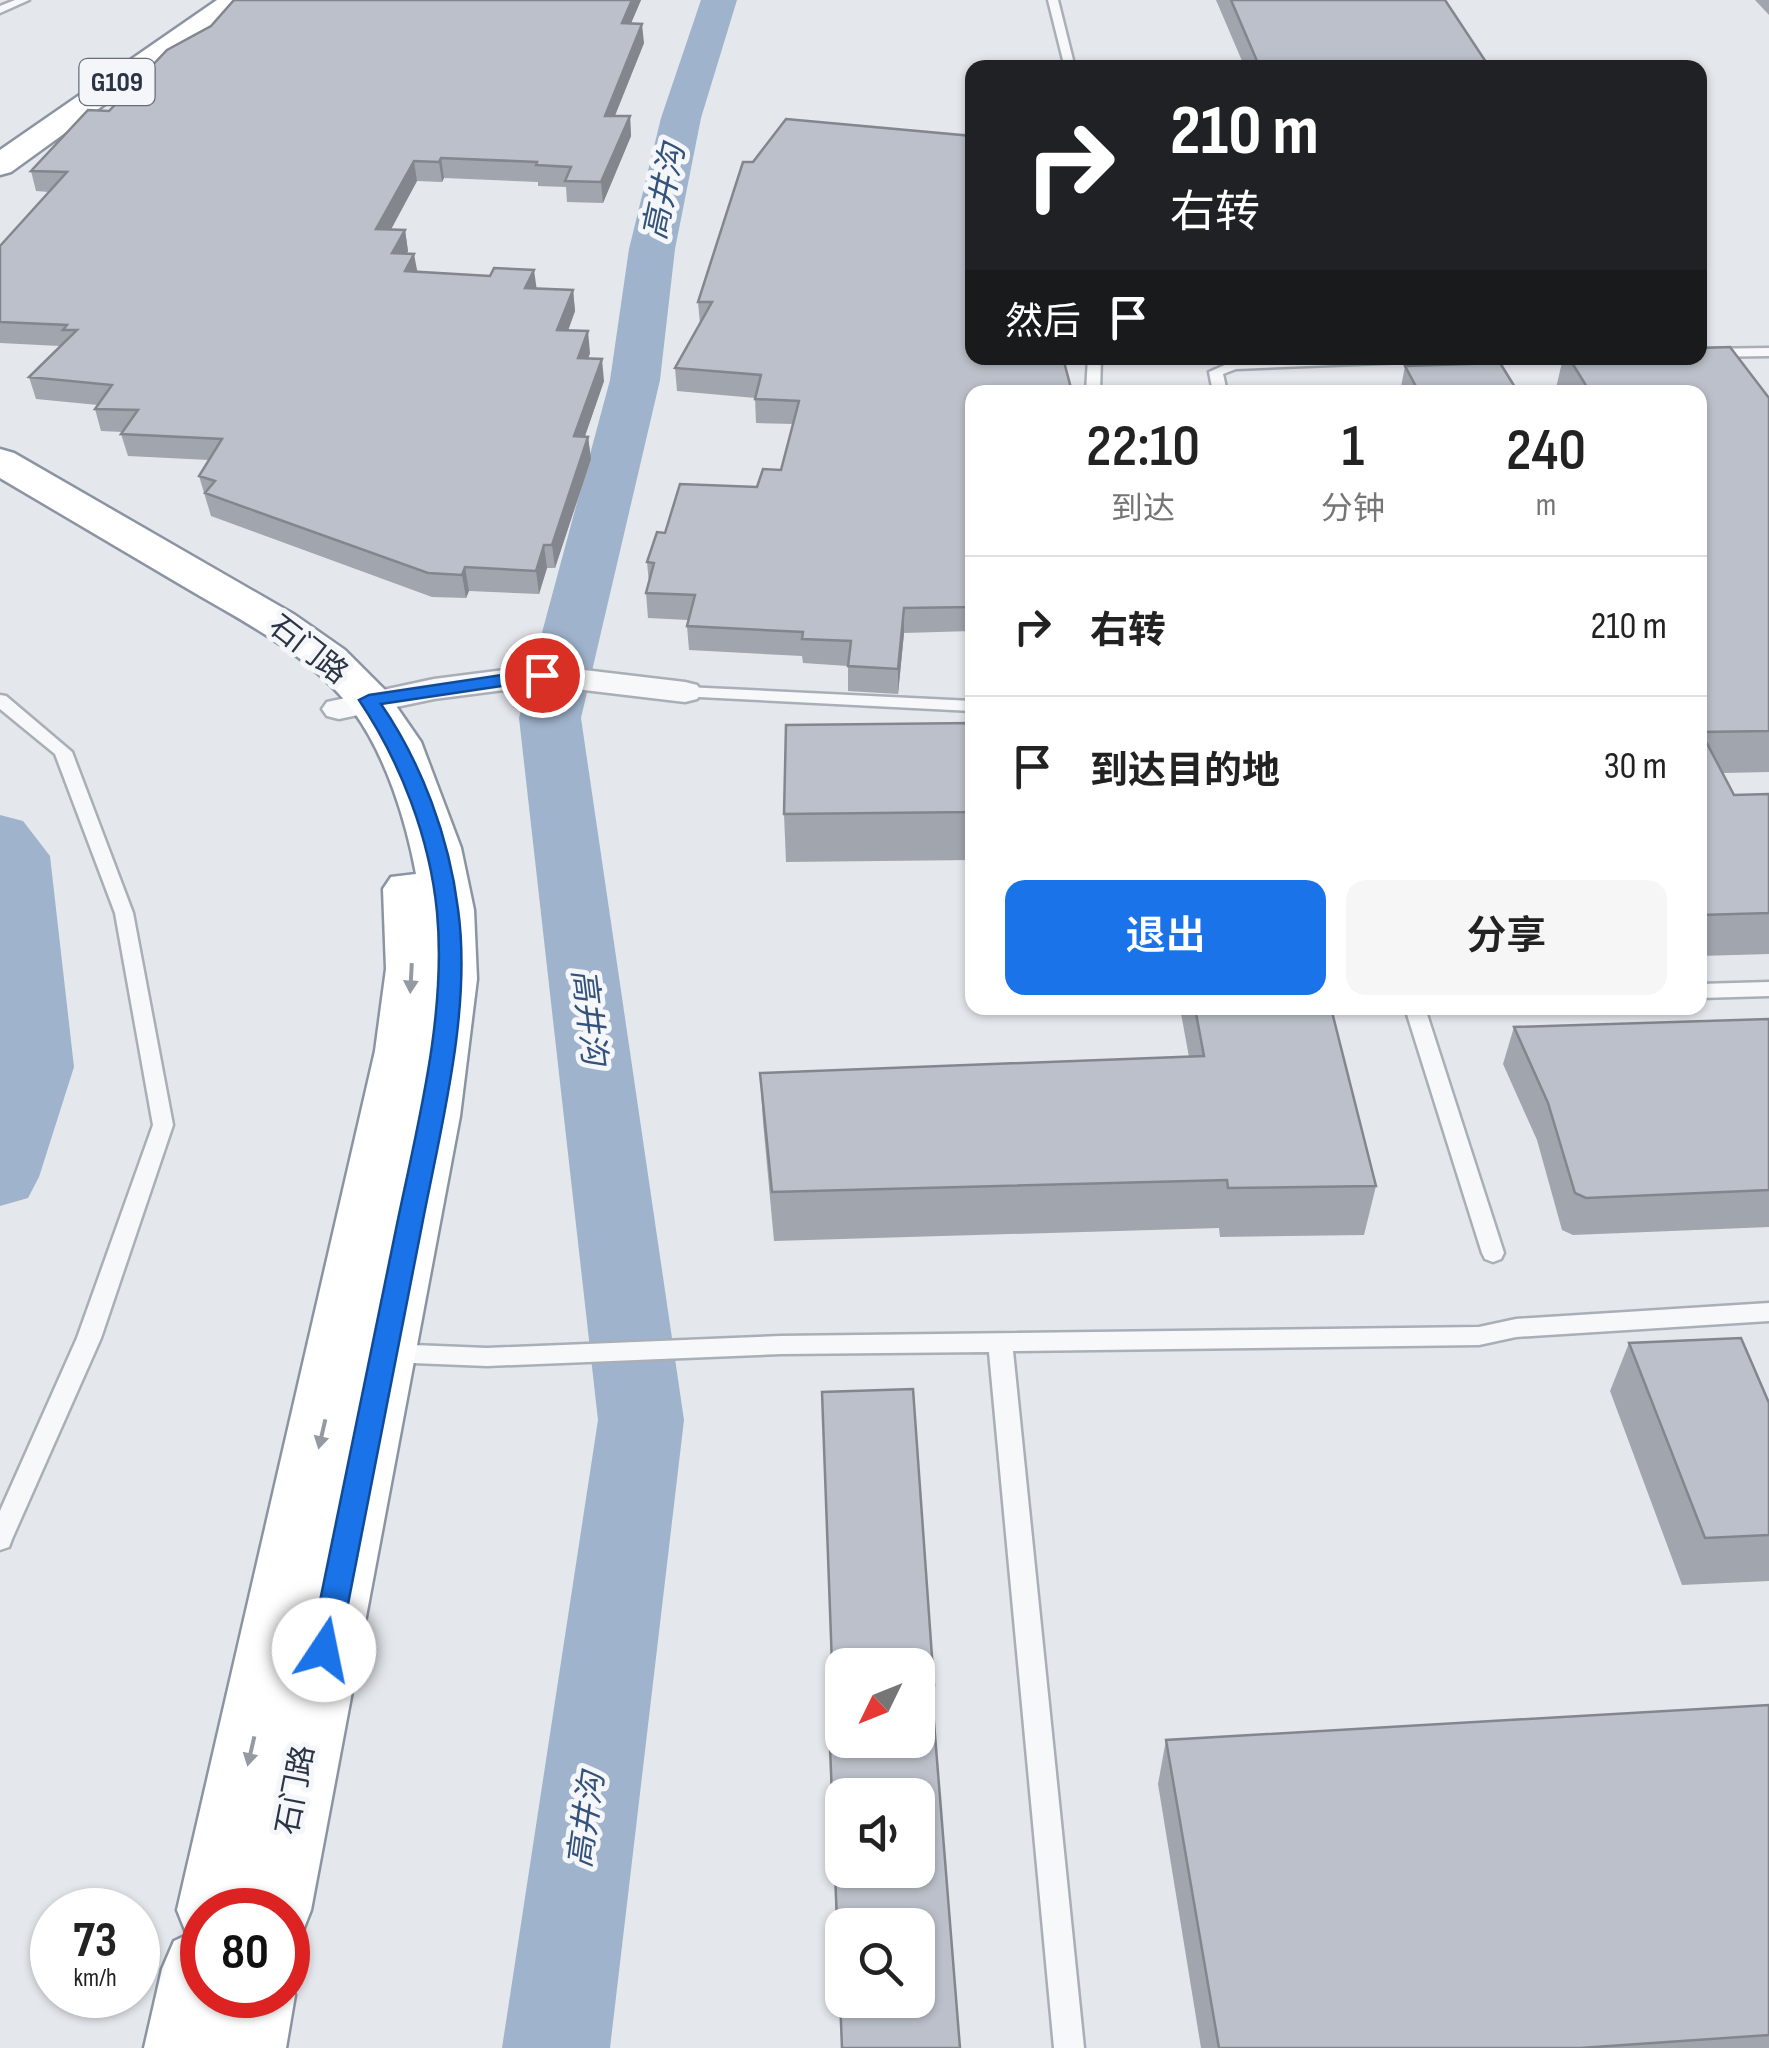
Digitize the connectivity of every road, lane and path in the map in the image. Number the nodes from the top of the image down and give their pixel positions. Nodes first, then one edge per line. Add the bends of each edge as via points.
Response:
1 (24, 0) edge
2 (218, 0) edge
3 (235, 0) edge
4 (1052, 0) edge
5 (0, 10) edge
6 (1068, 60) edge
7 (0, 150) edge
8 (0, 165) edge
9 (1769, 352) edge
10 (1707, 353) edge
11 (1244, 365) edge
12 (1219, 385) edge
13 (0, 461) edge
14 (0, 485) edge
15 (685, 692) joint
16 (0, 700) edge
17 (354, 705) junction
18 (965, 706) edge
19 (1769, 989) edge
20 (1707, 991) edge
21 (1417, 1015) edge
22 (1493, 1253) dead end
23 (1769, 1312) edge
24 (1000, 1341) junction
25 (362, 1351) junction
26 (0, 1540) edge
27 (222, 1888) edge
28 (276, 1888) edge
29 (191, 2018) edge
30 (251, 2018) edge
31 (185, 2048) edge
32 (245, 2048) edge
33 (1070, 2048) edge

1 - 5 lane
2 - 7 highway, G109
3 - 8 highway, G109
4 - 6 lane
9 - 10 lane
11 - 12 lane via 1218,368
13 - 17 highway, 石门路 via 279,624 329,660
14 - 17 highway, 石门路 via 226,616
15 - 17 street via 542,675
15 - 18 lane
16 - 26 lane via 63,752 124,913 163,1125 89,1338
17 - 25 highway, 石门路 via 390,808 414,919 410,1001
19 - 20 lane
21 - 22 lane
23 - 24 lane via 1480,1336
24 - 25 lane via 513,1356
24 - 33 lane
25 -> 27 highway, 石门路
25 - 28 highway, 石门路
29 - 31 highway
30 - 32 highway

